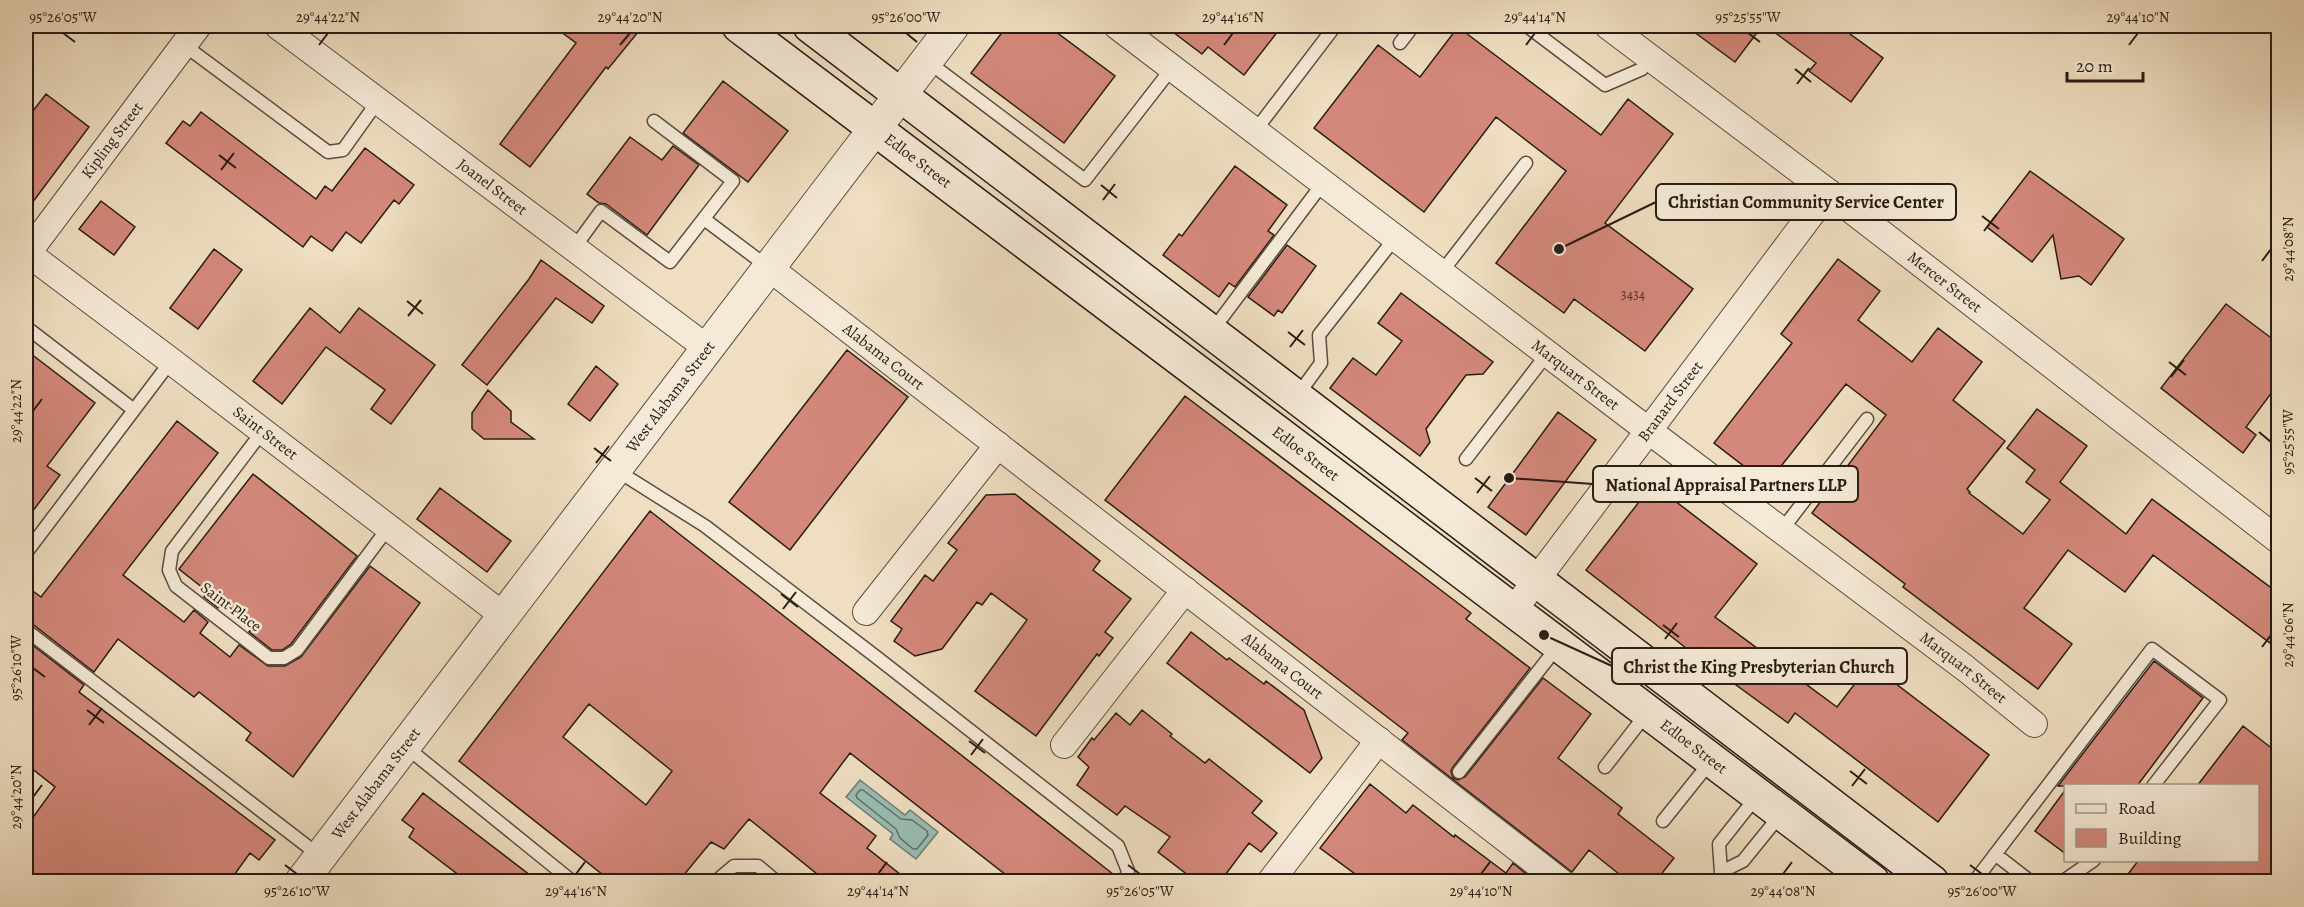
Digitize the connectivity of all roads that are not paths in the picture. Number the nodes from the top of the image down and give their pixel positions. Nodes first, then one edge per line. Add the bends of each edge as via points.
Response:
1 (278, 26) edge
2 (739, 26) edge
3 (810, 26) edge
4 (952, 26) edge
5 (1117, 26) edge
6 (1335, 26) edge
7 (1413, 26) edge
8 (1527, 26) edge
9 (1608, 26) edge
10 (191, 35) edge
11 (1400, 43) dead end
12 (1650, 57) junction
13 (926, 61) junction
14 (1172, 68) junction
15 (900, 95) junction
16 (378, 101) junction
17 (654, 122) dead end
18 (874, 128) junction
19 (1255, 131) junction
20 (1526, 163) dead end
21 (1323, 183) junction
22 (1828, 192) junction
23 (704, 219) junction
24 (1395, 238) junction
25 (574, 248) junction
26 (26, 253) edge
27 (768, 267) junction
28 (1441, 273) junction
29 (26, 327) edge
30 (1211, 332) junction
31 (707, 348) junction
32 (1547, 354) junction
33 (171, 361) junction
34 (1186, 364) junction
35 (1296, 397) junction
36 (134, 410) junction
37 (1867, 418) dead end
38 (1649, 431) junction
39 (262, 432) junction
40 (998, 445) junction
41 (1466, 459) dead end
42 (615, 469) junction
43 (388, 528) junction
44 (1781, 531) junction
45 (2278, 540) edge
46 (26, 553) edge
47 (1537, 579) junction
48 (1185, 590) junction
49 (1513, 611) junction
50 (866, 612) dead end
51 (504, 615) junction
52 (26, 630) edge
53 (1559, 645) junction
54 (1648, 712) junction
55 (2034, 724) dead end
56 (1379, 740) junction
57 (1064, 745) dead end
58 (404, 746) junction
59 (1711, 760) junction
60 (1605, 767) dead end
61 (1459, 772) dead end
62 (1794, 775) junction
63 (2155, 784) edge
64 (1770, 804) junction
65 (1663, 821) dead end
66 (1995, 854) junction
67 (320, 856) junction
68 (2092, 862) edge
69 (1718, 877) edge
70 (301, 882) edge
71 (573, 882) edge
72 (715, 882) edge
73 (777, 882) edge
74 (1125, 882) edge
75 (1270, 882) edge
76 (1561, 882) edge
77 (1873, 882) edge
78 (1932, 882) edge
79 (1974, 882) edge
80 (2031, 882) edge
81 (2062, 882) edge

1 - 16 street, Joanel Street
2 - 18 main road, Edloe Street
3 - 15 main road
4 - 13 street, West Alabama Street
5 - 14 street, Marquart Street
6 - 19 lane
7 - 11 lane
8 - 12 lane via 1605,85 1642,69
9 - 12 street, Mercer Street
10 - 16 lane via 328,152 343,150
10 - 26 street, Kipling Street
12 - 22 street, Mercer Street
13 - 14 lane via 1085,180
13 - 15 street, West Alabama Street
14 - 19 street, Marquart Street
15 - 18 street, West Alabama Street
15 - 30 main road
16 - 25 street, Joanel Street
17 - 23 lane via 733,181
18 - 27 street, West Alabama Street
18 - 34 main road, Edloe Street
19 - 21 street, Marquart Street
20 - 28 lane
21 - 24 street, Marquart Street
21 - 30 lane
22 - 38 street, Branard Street
22 - 45 street, Mercer Street
23 - 25 lane via 670,262 601,212
23 - 27 lane
24 - 28 street, Marquart Street
24 - 35 lane via 1319,335 1321,363
25 - 31 street, Joanel Street
26 - 33 street, Saint Street
27 - 31 street, West Alabama Street
27 - 40 street, Alabama Court
28 - 32 street, Marquart Street
29 - 36 lane
30 - 34 main road
30 - 35 main road
31 - 42 street, West Alabama Street
32 - 38 street, Marquart Street
32 - 41 lane
33 - 36 lane
33 - 39 street, Saint Street
34 - 49 main road, Edloe Street
35 - 47 main road
36 - 46 lane
37 - 44 lane
38 - 44 street, Marquart Street
38 - 47 street, Branard Street
39 - 43 street, Saint Street
39 - 43 lane, Saint Place via 172,551 169,570 176,586 269,658 284,658 297,650
40 - 48 street, Alabama Court
40 - 50 street
42 - 51 street, West Alabama Street
42 - 74 lane via 705,526 1118,846 1128,871
43 - 51 street, Saint Street
44 - 55 street, Marquart Street
47 - 49 street, Branard Street
47 - 62 main road
48 - 56 street, Alabama Court
48 - 57 street
49 - 53 main road, Edloe Street
51 - 58 street, West Alabama Street
52 - 67 lane
53 - 54 main road, Edloe Street
53 - 61 lane
54 - 59 main road, Edloe Street
54 - 60 lane
56 - 75 street
56 - 76 street, Alabama Court
58 - 67 street, West Alabama Street
58 - 71 lane
59 - 64 main road, Edloe Street
59 - 65 lane
62 - 64 main road
62 - 78 main road
63 - 66 lane via 2220,700 2152,649
64 - 69 lane via 1743,861
64 - 69 lane via 1719,844
64 - 77 main road, Edloe Street
66 - 79 lane
66 - 80 lane
67 - 70 street, West Alabama Street
68 - 81 lane
72 - 73 lane via 734,866 758,866

